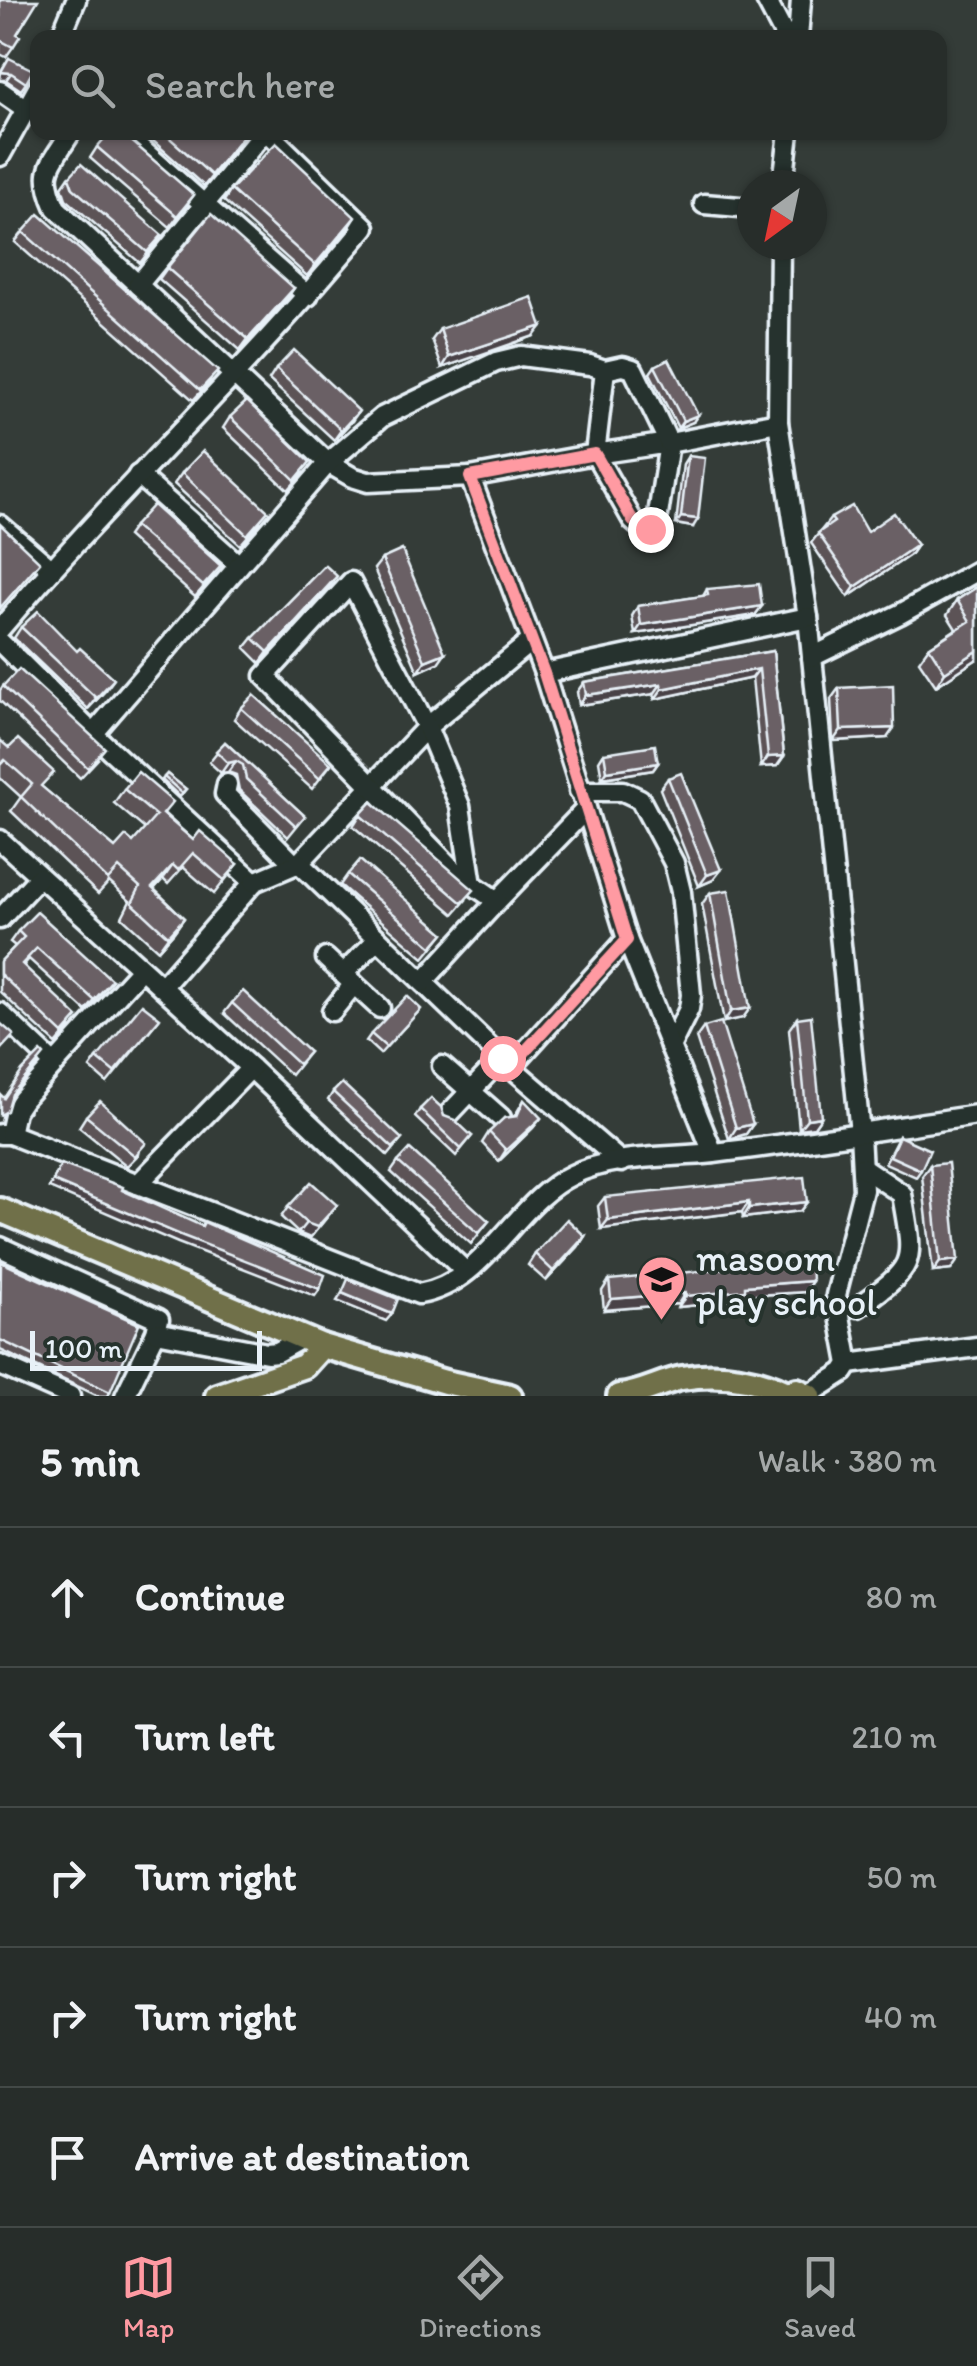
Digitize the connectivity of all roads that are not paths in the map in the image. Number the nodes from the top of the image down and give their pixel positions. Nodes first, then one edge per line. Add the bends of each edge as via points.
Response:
1 (76, 0) edge
2 (766, 0) edge
3 (801, 0) edge
4 (63, 30) edge
5 (782, 30) edge
6 (799, 30) edge
7 (0, 92) edge
8 (30, 102) edge
9 (26, 109) junction
10 (65, 140) edge
11 (131, 140) edge
12 (259, 140) edge
13 (274, 140) edge
14 (788, 140) edge
15 (0, 156) edge
16 (785, 170) edge
17 (206, 203) junction
18 (704, 204) dead end
19 (737, 207) edge
20 (780, 260) edge
21 (138, 286) junction
22 (308, 296) junction
23 (605, 370) junction
24 (233, 374) junction
25 (778, 422) junction
26 (669, 442) junction
27 (595, 454) junction
28 (328, 463) junction
29 (138, 475) junction
30 (470, 477) junction
31 (0, 525) edge
32 (239, 565) junction
33 (51, 569) junction
34 (977, 571) edge
35 (808, 617) junction
36 (0, 629) edge
37 (0, 642) edge
38 (530, 642) junction
39 (812, 657) junction
40 (544, 673) junction
41 (426, 727) junction
42 (93, 734) junction
43 (227, 784) dead end
44 (372, 788) junction
45 (579, 791) junction
46 (585, 810) junction
47 (0, 840) edge
48 (297, 864) junction
49 (39, 877) junction
50 (254, 882) junction
51 (472, 885) junction
52 (497, 900) junction
53 (0, 920) edge
54 (378, 938) junction
55 (627, 940) junction
56 (326, 958) dead end
57 (141, 969) junction
58 (349, 979) junction
59 (423, 982) junction
60 (162, 987) junction
61 (380, 1008) dead end
62 (332, 1010) dead end
63 (0, 1013) edge
64 (670, 1047) junction
65 (507, 1063) junction
66 (54, 1064) junction
67 (442, 1066) dead end
68 (251, 1068) junction
69 (471, 1091) junction
70 (448, 1115) edge
71 (977, 1115) edge
72 (501, 1118) edge
73 (860, 1133) junction
74 (5, 1134) edge
75 (713, 1153) junction
76 (620, 1162) junction
77 (862, 1167) junction
78 (138, 1184) junction
79 (0, 1210) edge
80 (0, 1247) edge
81 (466, 1272) junction
82 (858, 1307) dead end
83 (156, 1332) junction
84 (312, 1342) junction
85 (977, 1347) edge
86 (849, 1364) junction
87 (0, 1365) edge
88 (658, 1388) junction
89 (796, 1395) edge
90 (70, 1396) edge
91 (124, 1396) edge
92 (218, 1396) edge
93 (510, 1396) edge
94 (620, 1396) edge
95 (684, 1396) edge

1 - 4 street
2 - 5 street
3 - 6 street
7 - 9 street
8 - 9 street
9 - 15 street
10 - 21 street via 48,168 46,184 56,208
11 - 17 street
12 - 17 street
13 - 22 street via 365,227
14 - 16 street
17 - 21 street
17 - 22 street
18 - 19 street
20 - 25 street
21 - 24 street
22 - 24 street
23 - 26 street via 633,370
23 - 27 street
23 - 28 street via 521,356 496,362 382,417
24 - 28 street
24 - 29 street
25 - 26 street
25 - 35 street
26 - 27 street
26 - 27 street via 650,529 633,521
27 - 30 street
28 - 30 street via 368,482
28 - 32 street
29 - 32 street
29 - 33 street
30 - 38 street
31 - 33 street
32 - 42 street
33 - 36 street
34 - 39 street
35 - 39 street
35 - 40 street
37 - 42 street
38 - 40 street
38 - 41 street
39 - 73 street
40 - 45 street
41 - 44 street
41 - 44 street via 350,582 265,676
41 - 51 street via 460,806
42 - 50 street
43 - 48 street via 225,794
44 - 48 street
44 - 51 street
45 - 46 street
45 - 64 street via 624,791 640,799 674,863 691,995
46 - 52 street
46 - 55 street
47 - 49 street
48 - 50 street
48 - 54 street
49 - 53 street
49 - 57 street
50 - 60 street
51 - 52 street
52 - 59 street
54 - 58 street
54 - 59 street
55 - 64 street
55 - 65 street
56 - 58 street
57 - 60 street
57 - 66 street
58 - 61 street
58 - 62 street
59 - 65 street
60 - 68 street
63 - 66 street
64 - 75 street
65 - 69 street
65 - 76 street
66 - 74 street via 22,1099
67 - 69 street
68 - 78 street
68 - 81 street
69 - 70 street
69 - 72 street
71 - 73 street
73 - 75 street
73 - 77 street
74 - 78 street
75 - 76 street
76 - 81 street via 572,1174
77 - 82 street via 902,1194 912,1250 898,1278
77 - 86 street via 863,1190 836,1295
78 - 81 street via 419,1294 440,1290
79 - 84 main road
80 - 83 street via 145,1310 158,1319
83 - 84 street via 267,1353
83 - 91 street
84 - 92 main road via 304,1366
84 - 93 main road
85 - 86 street
86 - 89 street
87 - 90 street
88 - 89 main road via 679,1378 739,1378
88 - 94 main road
88 - 95 main road

